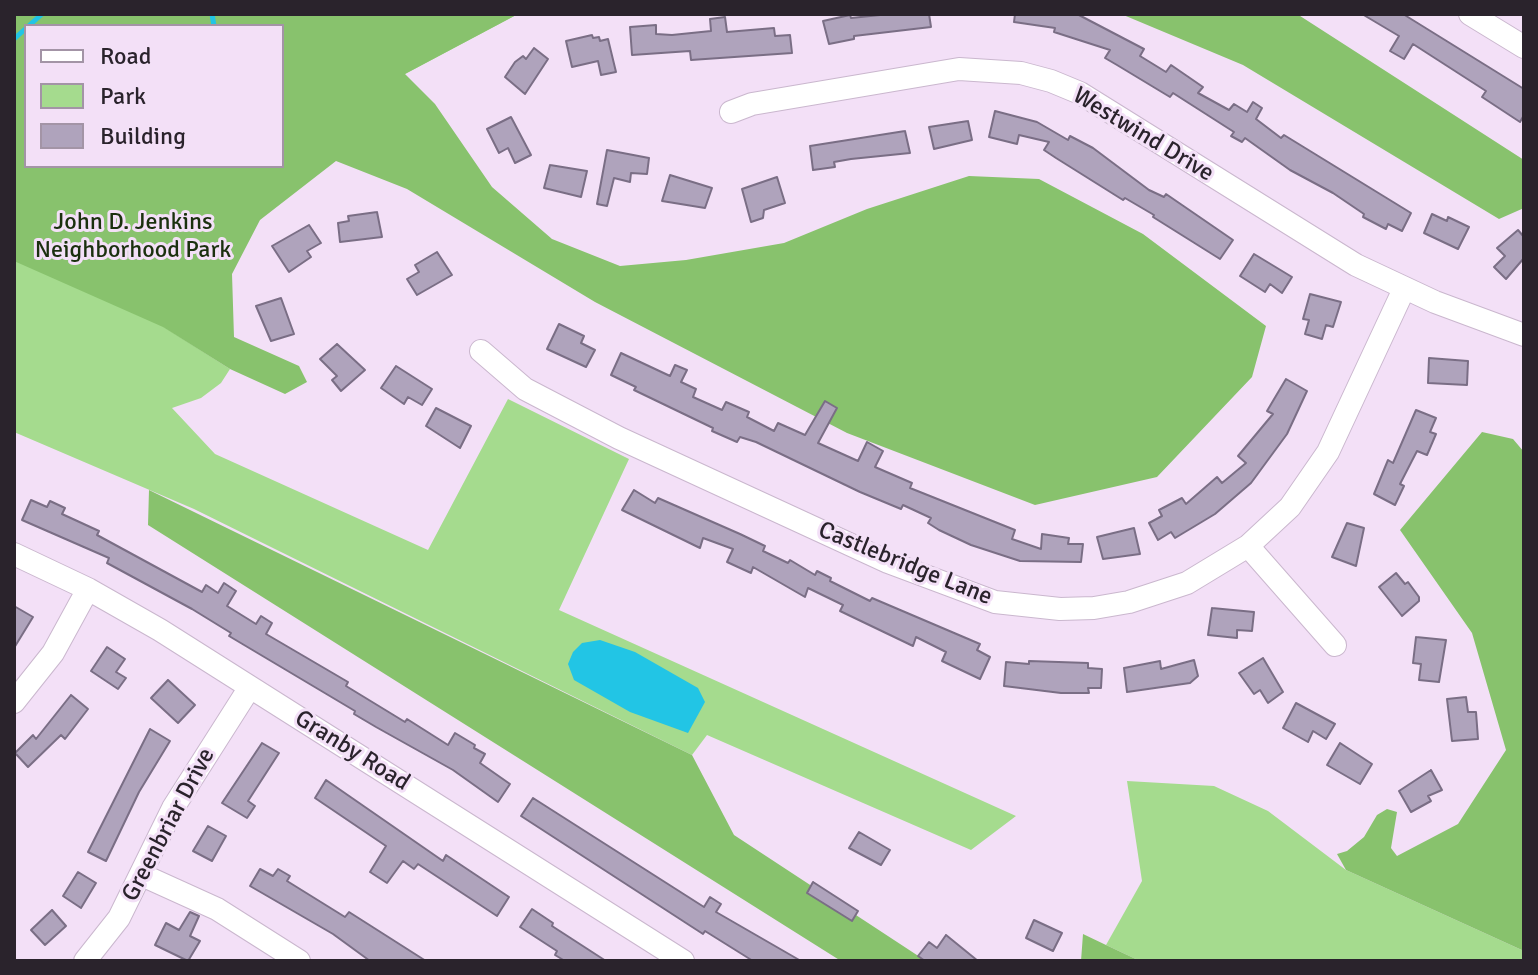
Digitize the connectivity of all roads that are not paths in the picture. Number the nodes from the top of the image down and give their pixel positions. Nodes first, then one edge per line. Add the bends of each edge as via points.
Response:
1 (1470, 14) edge
2 (1524, 47) edge
3 (731, 112) dead end
4 (1404, 289) junction
5 (1524, 335) edge
6 (481, 351) dead end
7 (1248, 546) junction
8 (14, 554) edge
9 (88, 589) junction
10 (1335, 645) dead end
11 (250, 687) junction
12 (14, 702) edge
13 (142, 875) junction
14 (85, 961) edge
15 (299, 961) edge
16 (683, 961) edge

1 - 2 street
3 - 4 street, Westwind Drive via 928,72 1021,73 1080,93 1289,226
4 - 5 street, Westwind Drive
4 - 7 street, Castlebridge Lane via 1328,452 1290,507
6 - 7 street, Castlebridge Lane via 525,389 619,438 888,562 995,602 1060,609 1129,602 1187,583
7 - 10 street
8 - 9 street, Granby Road
9 - 11 street, Granby Road
9 - 12 street via 53,653
11 - 13 street, Greenbriar Drive via 173,808
11 - 16 street, Granby Road
13 - 14 street, Greenbriar Drive via 112,930
13 - 15 street via 208,904

